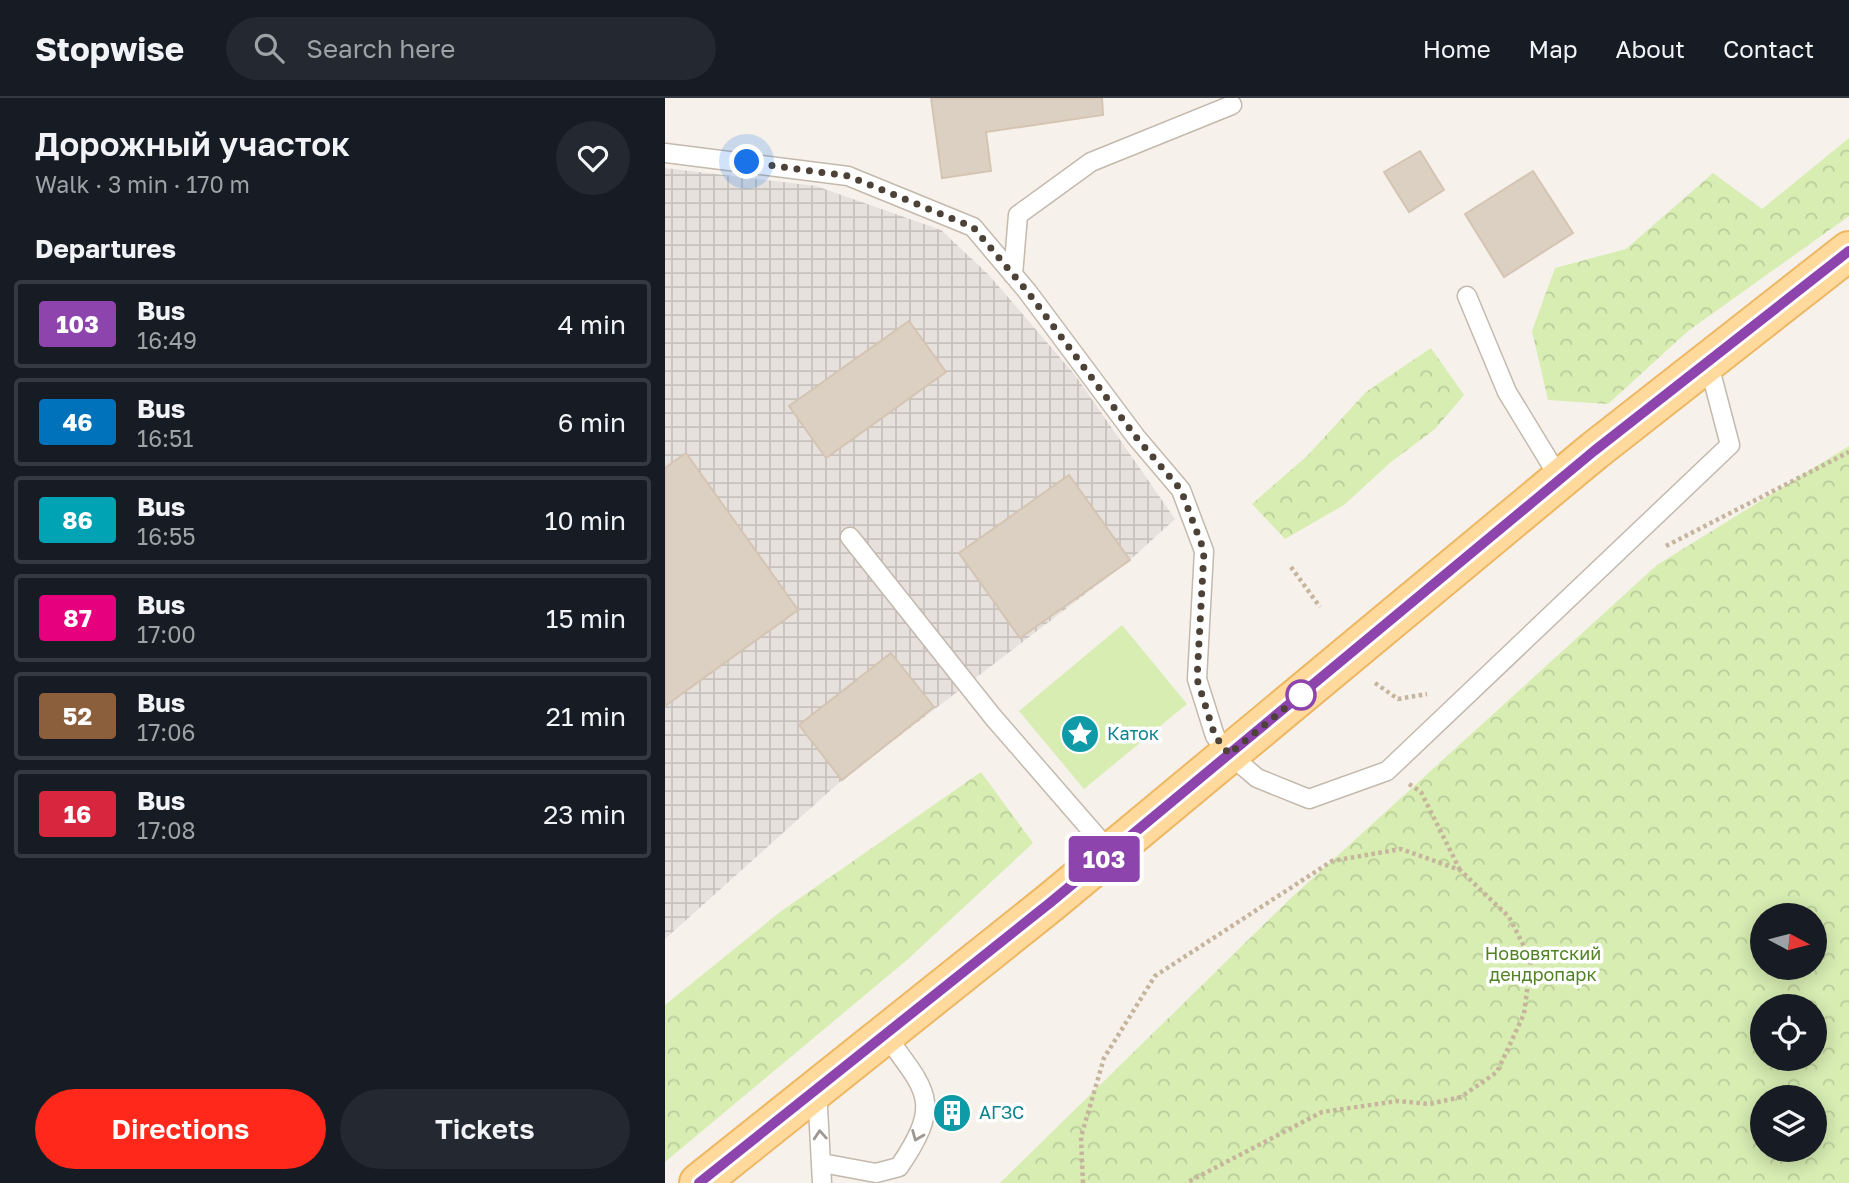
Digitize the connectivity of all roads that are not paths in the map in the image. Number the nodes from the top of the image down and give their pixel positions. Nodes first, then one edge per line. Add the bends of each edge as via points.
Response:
1 (1232, 105) dead end
2 (665, 153) edge
3 (1849, 251) edge
4 (1013, 275) junction
5 (1467, 296) dead end
6 (1708, 361) junction
7 (1560, 479) junction
8 (850, 537) dead end
9 (1229, 754) junction
10 (1111, 853) junction
11 (884, 1033) junction
12 (817, 1087) junction
13 (822, 1163) junction
14 (699, 1183) edge
15 (822, 1183) edge

1 - 4 lane via 1091,162 1018,215
2 - 4 lane via 848,176 973,227
3 - 6 main road
4 - 9 lane via 1181,490 1204,551 1197,679 1215,736
5 - 7 lane via 1507,392
6 - 7 main road
6 - 9 lane via 1730,445 1387,771 1309,799 1257,778
7 - 9 main road
8 - 10 lane via 993,717
9 - 10 main road
10 - 11 main road
11 - 12 main road
11 -> 13 lane via 924,1088 926,1110 918,1140 899,1167 876,1173
13 -> 12 lane
12 - 14 main road
13 - 15 lane

